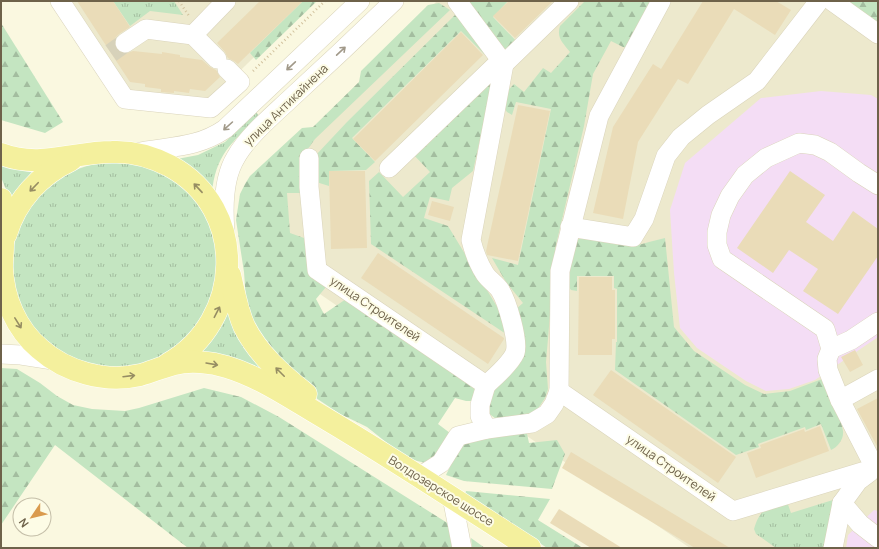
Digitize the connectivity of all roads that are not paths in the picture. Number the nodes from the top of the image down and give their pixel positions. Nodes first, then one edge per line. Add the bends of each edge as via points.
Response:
1 (60, 1) edge
2 (226, 1) edge
3 (360, 1) edge
4 (394, 1) edge
5 (457, 1) edge
6 (569, 1) edge
7 (661, 1) edge
8 (819, 1) edge
9 (832, 1) edge
10 (878, 34) edge
11 (193, 35) junction
12 (112, 52) junction
13 (504, 64) junction
14 (133, 153) junction
15 (1, 154) edge
16 (91, 154) junction
17 (309, 158) dead end
18 (389, 168) dead end
19 (878, 185) edge
20 (1, 199) edge
21 (570, 227) junction
22 (3, 245) junction
23 (228, 259) junction
24 (4, 287) junction
25 (1, 312) edge
26 (878, 322) edge
27 (831, 349) junction
28 (1, 354) edge
29 (54, 360) junction
30 (160, 368) junction
31 (878, 379) edge
32 (486, 385) junction
33 (559, 391) junction
34 (840, 400) junction
35 (487, 429) junction
36 (352, 434) junction
37 (877, 467) edge
38 (419, 476) junction
39 (452, 497) junction
40 (842, 503) junction
41 (874, 530) edge
42 (462, 548) edge
43 (530, 548) edge
44 (833, 548) edge

1 - 12 street
2 - 11 street
3 -> 14 street, улица Антикайнена via 225,129 192,145
23 -> 4 street, улица Антикайнена via 224,201 235,157 272,116
5 - 13 street
6 - 13 street
7 - 21 street via 599,116
8 - 21 street via 757,80 708,115 676,143 666,156 644,219 633,236
9 - 10 street
11 - 12 street via 146,29
11 - 12 street via 228,70 211,108 125,99
13 - 18 street via 495,66
13 - 32 street via 471,240 486,274 500,290 514,329 515,352
14 - 16 main road
23 -> 14 main road via 217,216 202,193 171,167 153,158
15 - 16 main road via 33,161
16 -> 22 main road via 70,161 50,172 33,186 19,204 9,224
17 - 32 street, улица Строителей via 309,188 317,270
19 - 27 street via 830,152 814,145 799,143 766,158 745,175 730,196 721,215 717,245 722,259 826,329
20 - 22 main road
21 - 33 street via 560,271
22 - 24 main road
30 -> 23 main road via 180,357 197,343 210,325 220,305 226,284
36 -> 23 main road via 284,376 251,338 237,305
24 - 25 street
24 -> 29 main road via 14,315 27,336
26 - 27 street via 851,340
27 - 34 street via 827,359 828,370
28 - 29 street
29 -> 30 main road via 73,370 102,377 139,375
30 -> 36 main road via 192,362 225,366 277,390
31 - 34 street
32 - 35 street via 480,405 480,416
33 - 35 street via 547,414 532,423
33 - 37 street, улица Строителей via 733,510
34 - 37 street
35 - 38 street via 458,436 441,463
36 - 38 main road, Волдозерское шоссе
37 - 40 street via 858,481
38 - 39 main road, Волдозерское шоссе
39 - 42 street
39 - 43 main road, Волдозерское шоссе
40 - 41 street
40 - 44 street

